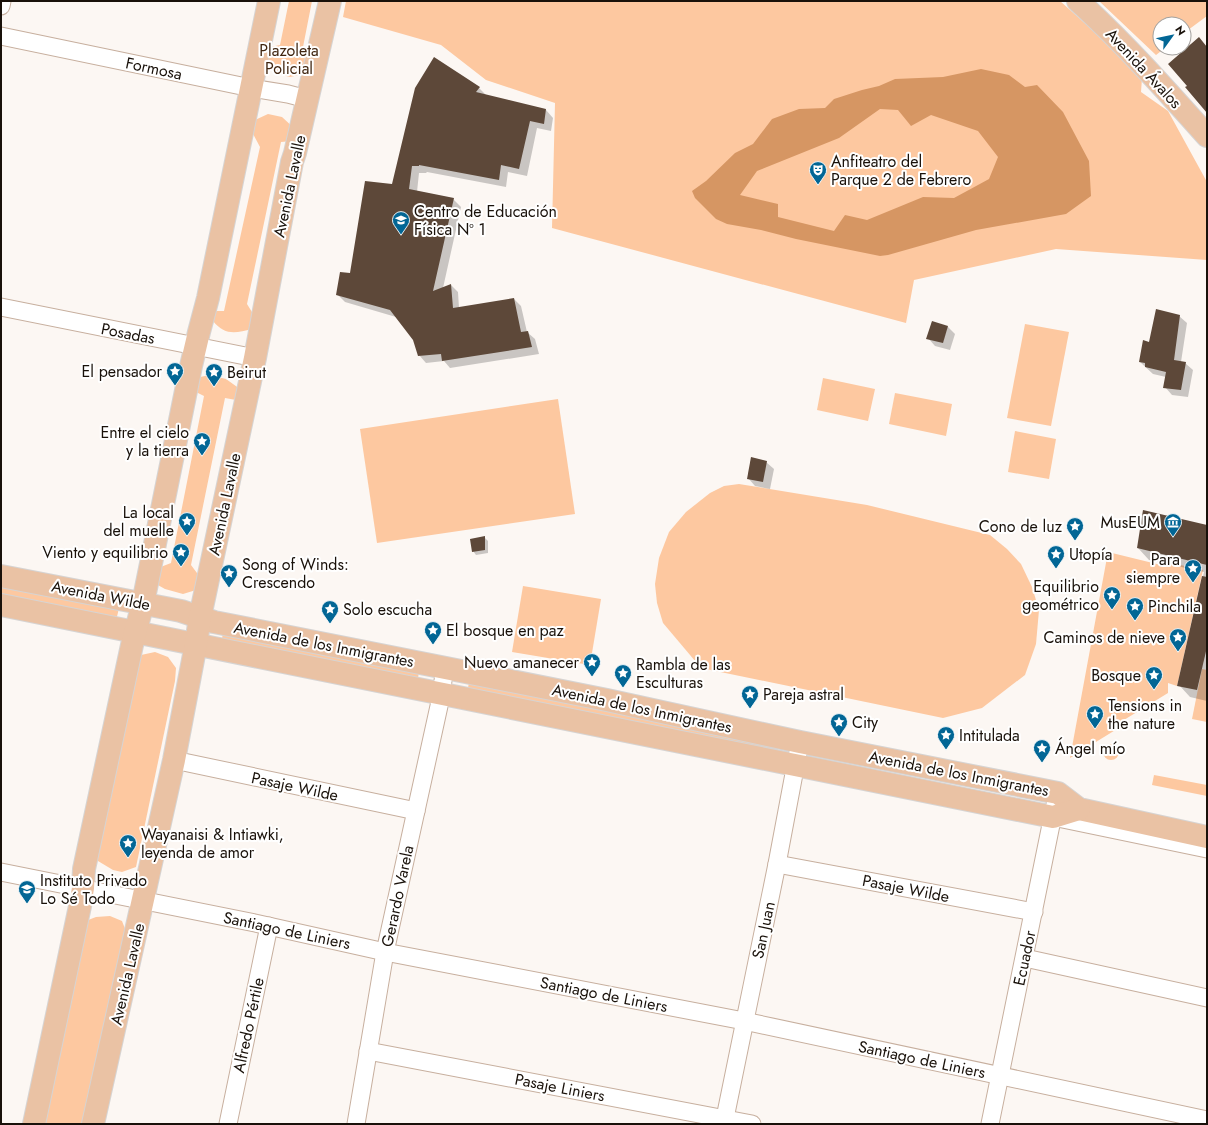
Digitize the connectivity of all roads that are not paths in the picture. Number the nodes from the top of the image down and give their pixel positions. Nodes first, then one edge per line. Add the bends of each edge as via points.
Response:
1 (2, 1) edge
2 (270, 1) edge
3 (330, 1) edge
4 (1078, 1) edge
5 (1, 6) edge
6 (1, 36) edge
7 (251, 88) junction
8 (307, 99) junction
9 (1207, 136) edge
10 (1, 307) edge
11 (195, 347) junction
12 (255, 358) junction
13 (1, 576) edge
14 (143, 603) junction
15 (1, 605) edge
16 (200, 617) junction
17 (135, 632) junction
18 (196, 644) junction
19 (445, 668) junction
20 (441, 694) junction
21 (800, 742) junction
22 (174, 760) junction
23 (796, 765) junction
24 (1058, 793) junction
25 (1079, 809) junction
26 (416, 811) junction
27 (1053, 817) junction
28 (1207, 837) edge
29 (1207, 849) edge
30 (778, 864) junction
31 (1, 872) edge
32 (83, 888) junction
33 (144, 900) junction
34 (1034, 912) junction
35 (269, 926) junction
36 (385, 952) junction
37 (1025, 958) junction
38 (1207, 998) edge
39 (744, 1022) junction
40 (368, 1051) junction
41 (1000, 1076) junction
42 (725, 1118) junction
43 (1207, 1120) edge
44 (34, 1124) edge
45 (93, 1124) edge
46 (228, 1124) edge
47 (356, 1124) edge
48 (752, 1124) edge
49 (990, 1124) edge

1 - 5 street
2 - 7 main road
3 - 8 main road, Avenida Lavalle
4 - 9 main road, Avenida Ávalos via 1098,19
6 - 7 street, Formosa
7 - 8 street, Formosa
7 - 11 main road via 208,298
8 - 12 main road, Avenida Lavalle via 292,162
10 - 11 street, Posadas
11 - 12 street, Posadas
11 - 14 main road
12 - 16 main road, Avenida Lavalle
13 - 14 main road, Avenida Wilde
14 - 16 main road, Avenida Wilde
14 - 17 main road
15 - 17 main road, Avenida Wilde
16 - 18 main road, Avenida Lavalle
16 - 19 main road, Avenida de los Inmigrantes via 214,622
17 - 18 main road, Avenida Wilde
17 - 32 main road via 84,869
18 - 20 main road, Avenida de los Inmigrantes
18 - 22 main road, Avenida Lavalle
19 - 20 street, Gerardo Varela
19 - 21 main road, Avenida de los Inmigrantes
20 - 23 main road, Avenida de los Inmigrantes
20 - 26 street, Gerardo Varela
21 - 23 street, San Juan
21 - 24 main road, Avenida de los Inmigrantes
22 - 26 street, Pasaje Wilde
22 - 33 main road, Avenida Lavalle
23 - 27 main road, Avenida de los Inmigrantes
23 - 30 street, San Juan
24 - 25 main road, Avenida de los Inmigrantes
24 - 27 street, Ecuador
25 - 27 main road, Avenida de los Inmigrantes
25 - 28 main road, Avenida de los Inmigrantes
26 - 36 street, Gerardo Varela
27 - 29 street, Avenida de los Inmigrantes
27 - 34 street, Ecuador
30 - 34 street, Pasaje Wilde
30 - 39 street, San Juan
31 - 32 street, Santiago de Liniers
32 - 33 street, Santiago de Liniers
32 - 44 main road
33 - 35 street, Santiago de Liniers
33 - 45 main road, Avenida Lavalle
34 - 37 street, Ecuador
35 - 36 street, Santiago de Liniers
35 - 46 street, Alfredo Pértile
36 - 39 street, Santiago de Liniers
36 - 40 street, Gerardo Varela
37 - 38 street
37 - 41 street, Ecuador
39 - 41 street, Santiago de Liniers
39 - 42 street, San Juan
40 - 42 street, Pasaje Liniers
40 - 47 street, Gerardo Varela
41 - 43 street, Santiago de Liniers
41 - 49 street, Ecuador
42 - 48 street, Pasaje Liniers

